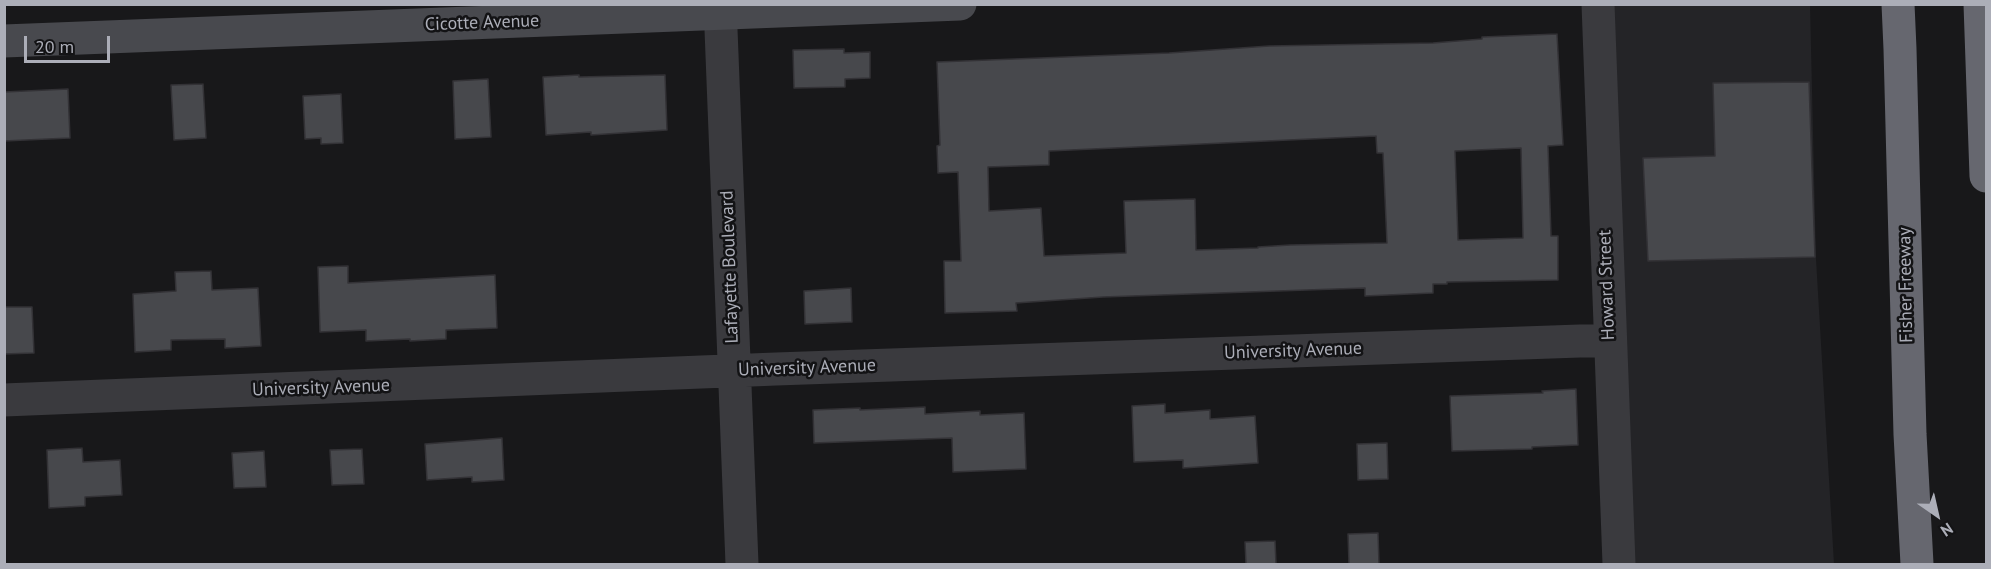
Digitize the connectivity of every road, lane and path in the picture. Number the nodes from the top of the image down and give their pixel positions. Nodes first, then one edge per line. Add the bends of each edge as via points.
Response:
1 (960, 4) edge
2 (1598, 4) edge
3 (1898, 4) edge
4 (1980, 4) edge
5 (720, 10) edge
6 (4, 40) edge
7 (1986, 176) edge
8 (1609, 341) junction
9 (734, 371) junction
10 (4, 400) edge
11 (742, 564) edge
12 (1618, 564) edge
13 (1917, 564) edge

1 - 5 street, Cicotte Avenue
2 - 8 street, Howard Street
3 - 13 highway, Fisher Freeway
4 - 7 highway
5 - 6 street, Cicotte Avenue
5 - 9 street, Lafayette Boulevard
8 - 9 street, University Avenue
8 - 12 street, Howard Street
9 - 10 street, University Avenue
9 - 11 street, Lafayette Boulevard

